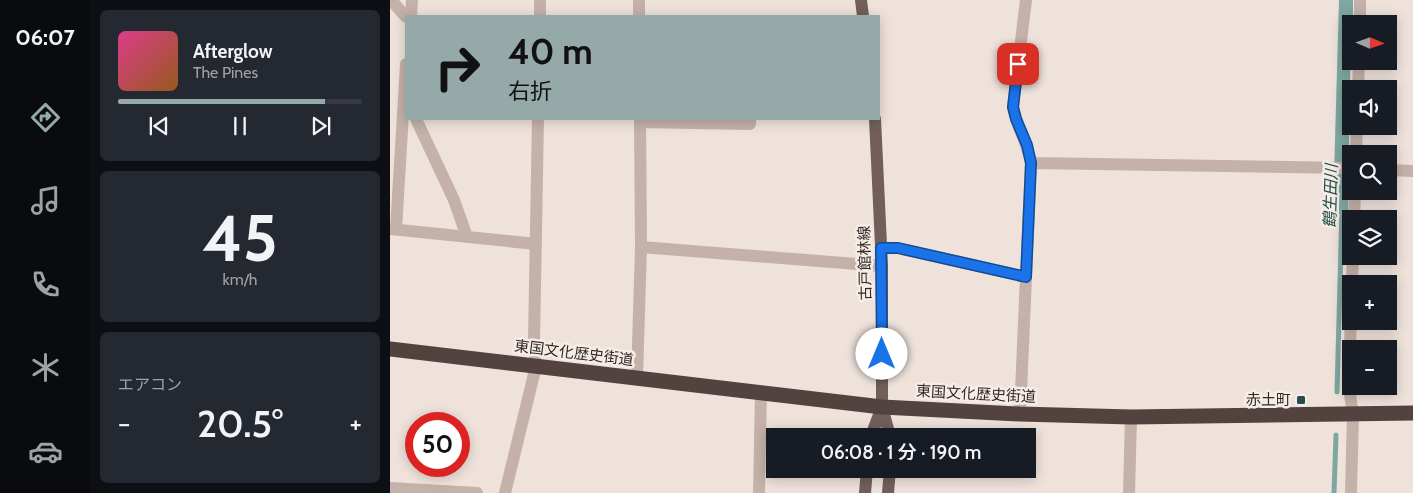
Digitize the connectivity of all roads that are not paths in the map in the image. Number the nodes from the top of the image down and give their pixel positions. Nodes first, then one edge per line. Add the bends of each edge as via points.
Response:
1 (391, 0) edge
2 (412, 0) edge
3 (540, 0) edge
4 (639, 0) edge
5 (861, 0) edge
6 (1026, 0) edge
7 (1360, 0) edge
8 (411, 15) edge
9 (540, 15) edge
10 (639, 15) edge
11 (863, 15) edge
12 (1360, 15) edge
13 (405, 16) edge
14 (405, 71) edge
15 (399, 115) edge
16 (416, 120) edge
17 (538, 120) edge
18 (640, 120) edge
19 (750, 120) edge
20 (875, 120) edge
21 (1031, 163) junction
22 (1342, 168) edge
23 (1397, 170) edge
24 (1413, 170) edge
25 (393, 229) edge
26 (467, 237) junction
27 (536, 244) junction
28 (641, 247) junction
29 (881, 248) junction
30 (882, 266) junction
31 (1026, 277) junction
32 (1350, 330) edge
33 (390, 349) edge
34 (536, 366) junction
35 (637, 378) junction
36 (761, 392) junction
37 (882, 407) junction
38 (1413, 413) edge
39 (1020, 414) junction
40 (1353, 414) junction
41 (1131, 417) junction
42 (875, 428) edge
43 (888, 428) edge
44 (866, 478) edge
45 (889, 478) edge
46 (390, 488) edge
47 (477, 493) edge
48 (505, 493) edge
49 (759, 493) edge
50 (865, 493) edge
51 (888, 493) edge
52 (1129, 493) edge
53 (1350, 493) edge

1 - 13 street
2 - 8 street
3 - 9 street
4 - 10 street
5 - 11 main road
6 - 21 street via 1013,107
7 - 12 street
14 - 15 street
15 - 25 street
16 - 26 street via 454,200
17 - 27 street
18 - 19 street via 750,124
18 - 28 street
20 - 29 main road, 古戸館林線
21 - 22 street
21 - 31 street
23 - 24 street
25 - 26 street
26 - 27 street
27 - 34 street
28 - 30 street
28 - 35 street
29 - 30 main road, 古戸館林線
29 - 31 street via 898,248
30 - 37 main road, 古戸館林線
31 - 39 street
32 - 40 street via 1349,388
33 - 34 highway, 東国文化歴史街道
34 - 35 highway, 東国文化歴史街道
34 - 48 street
35 - 36 highway, 東国文化歴史街道
36 - 37 highway, 東国文化歴史街道
36 - 49 street
37 - 39 highway, 東国文化歴史街道
37 - 42 main road
37 - 43 main road
38 - 40 highway, 東国文化歴史街道
39 - 41 highway, 東国文化歴史街道
40 - 41 highway, 東国文化歴史街道
40 - 53 street
41 - 52 street
44 - 50 main road
45 - 51 main road
46 - 47 street

